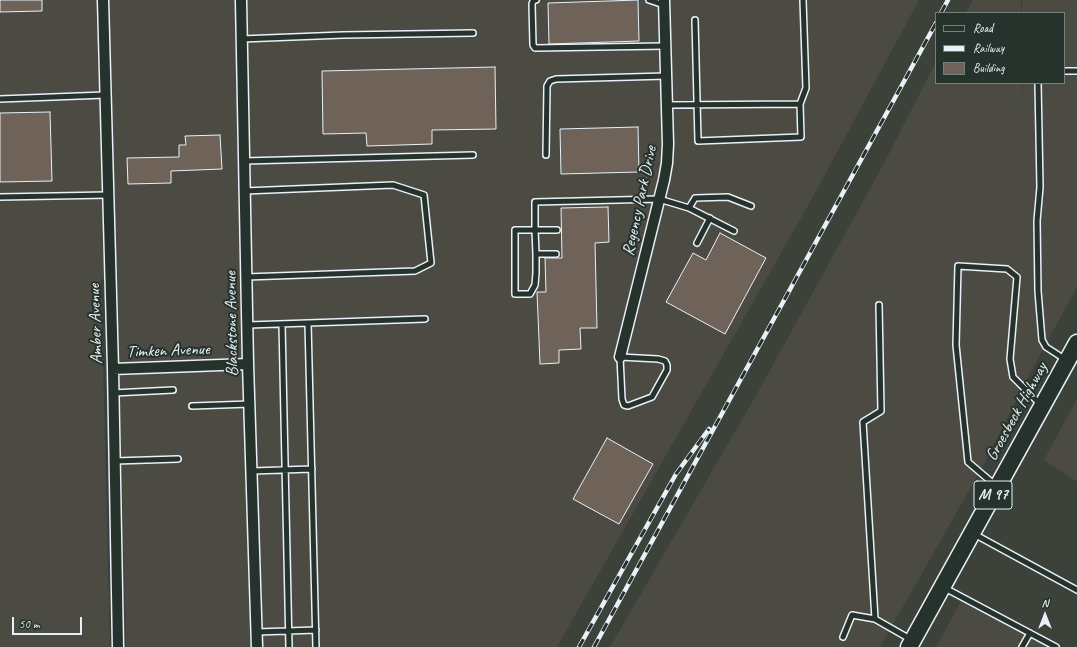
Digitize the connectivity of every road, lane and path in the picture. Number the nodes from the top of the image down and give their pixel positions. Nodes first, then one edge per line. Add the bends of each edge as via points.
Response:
1 (103, 0) edge
2 (241, 0) edge
3 (536, 0) edge
4 (649, 0) edge
5 (803, 0) edge
6 (664, 3) edge
7 (696, 20) dead end
8 (473, 33) dead end
9 (241, 39) junction
10 (665, 46) junction
11 (1065, 71) edge
12 (1077, 71) edge
13 (666, 76) junction
14 (1038, 84) edge
15 (105, 95) junction
16 (0, 99) edge
17 (800, 104) junction
18 (697, 105) junction
19 (667, 106) junction
20 (473, 155) dead end
21 (546, 155) dead end
22 (244, 161) junction
23 (244, 191) junction
24 (108, 195) junction
25 (0, 197) edge
26 (659, 199) junction
27 (751, 206) dead end
28 (688, 208) junction
29 (710, 218) junction
30 (535, 230) junction
31 (557, 230) dead end
32 (734, 232) dead end
33 (697, 243) dead end
34 (536, 254) junction
35 (556, 254) dead end
36 (246, 276) junction
37 (879, 305) dead end
38 (425, 319) dead end
39 (308, 323) junction
40 (282, 324) junction
41 (248, 326) junction
42 (1077, 343) edge
43 (620, 357) junction
44 (1067, 361) junction
45 (248, 364) junction
46 (113, 369) junction
47 (173, 390) dead end
48 (114, 393) junction
49 (250, 404) junction
50 (192, 406) dead end
51 (1042, 406) junction
52 (178, 459) dead end
53 (115, 461) junction
54 (312, 469) junction
55 (285, 470) junction
56 (252, 471) junction
57 (998, 487) junction
58 (972, 533) junction
59 (943, 586) junction
60 (1077, 590) edge
61 (875, 619) junction
62 (316, 630) junction
63 (289, 631) junction
64 (256, 632) junction
65 (1030, 633) junction
66 (843, 637) dead end
67 (913, 644) edge
68 (118, 647) edge
69 (257, 647) edge
70 (289, 647) edge
71 (316, 647) edge
72 (1022, 647) edge
73 (1056, 647) edge

1 - 15 street, Amber Avenue
2 - 9 street, Blackstone Avenue
3 - 10 lane via 532,4 535,48
4 - 6 lane
5 - 17 lane via 806,88
6 - 10 street, Regency Park Drive
7 - 18 lane
8 - 9 lane
9 - 22 street, Blackstone Avenue
10 - 13 street, Regency Park Drive
11 - 12 lane
13 - 19 street, Regency Park Drive
13 - 21 lane via 550,81 547,86
14 - 44 lane via 1038,291 1042,340 1046,347
15 - 16 lane
15 - 24 street, Amber Avenue
17 - 18 lane
17 - 18 lane via 801,137 698,140
18 - 19 lane
19 - 26 street, Regency Park Drive via 667,164
20 - 22 lane
22 - 23 street, Blackstone Avenue
23 - 36 street, Blackstone Avenue
23 - 36 lane via 393,185 424,195 430,263 415,271
24 - 25 lane
24 - 46 street, Amber Avenue
26 - 28 lane
26 - 30 lane via 535,202
26 - 43 street, Regency Park Drive
27 - 28 lane via 728,197 695,198
28 - 29 lane
29 - 32 lane
29 - 33 lane
30 - 31 lane
30 - 34 lane
30 - 34 lane via 515,230 516,294 530,294 535,285
34 - 35 lane
36 - 41 street, Blackstone Avenue
37 - 61 lane via 881,411 863,422
38 - 39 lane
39 - 40 lane
39 - 54 lane
40 - 41 lane
40 - 55 lane
41 - 45 street, Blackstone Avenue
42 - 44 main road, Groesbeck Highway / M 97
43 - 43 lane via 624,405 628,406 652,397 667,370 665,361
44 - 51 main road, Groesbeck Highway / M 97
45 - 46 street, Timken Avenue
45 - 49 street, Blackstone Avenue
46 - 48 street, Amber Avenue
47 - 48 lane
48 - 53 street, Amber Avenue
49 - 50 lane
49 - 56 street, Blackstone Avenue
51 - 57 main road, Groesbeck Highway / M 97
51 - 57 lane via 1013,377 1010,359 1017,276 1007,269 958,266 956,346 968,462
52 - 53 lane
53 - 68 street, Amber Avenue
54 - 55 lane
54 - 62 lane
55 - 56 lane
55 - 63 lane
56 - 64 street, Blackstone Avenue
57 - 58 main road, Groesbeck Highway / M 97
58 - 59 main road, Groesbeck Highway / M 97
58 - 60 lane
59 - 65 lane
59 - 67 main road, Groesbeck Highway / M 97
61 - 66 lane via 852,615
61 - 67 lane
62 - 63 lane
62 - 71 lane
63 - 64 lane
63 - 70 lane
64 - 69 street, Blackstone Avenue
65 - 72 lane
65 - 73 lane

